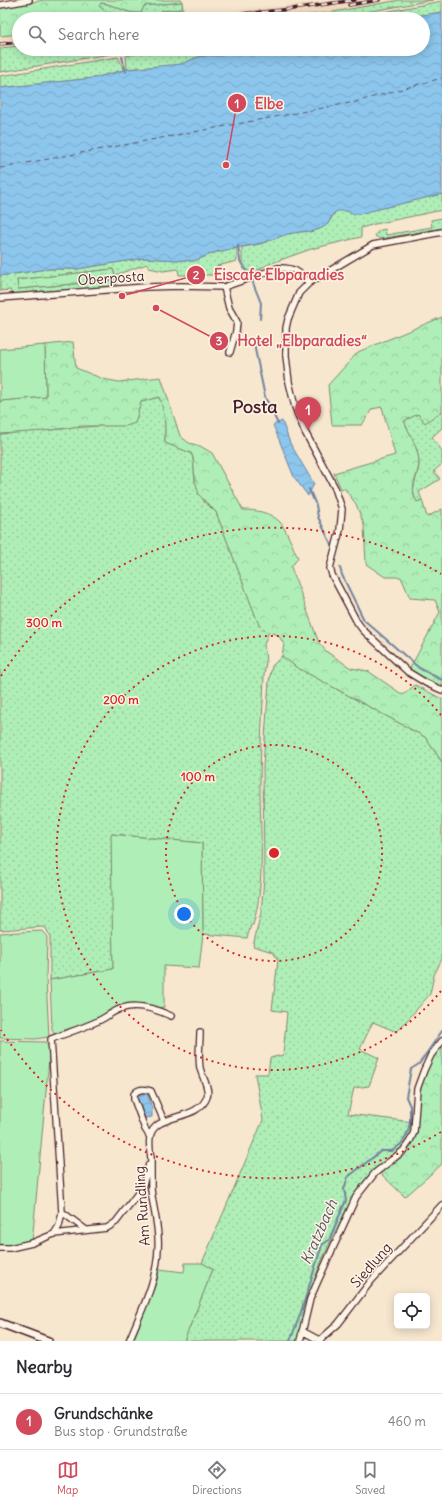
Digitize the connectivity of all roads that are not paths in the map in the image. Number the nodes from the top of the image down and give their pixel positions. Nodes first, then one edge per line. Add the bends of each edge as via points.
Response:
1 (29, 0) edge
2 (0, 5) edge
3 (442, 232) edge
4 (309, 283) junction
5 (224, 287) junction
6 (0, 298) edge
7 (230, 352) dead end
8 (442, 690) edge
9 (171, 1016) dead end
10 (200, 1032) dead end
11 (442, 1041) edge
12 (164, 1121) junction
13 (150, 1137) junction
14 (151, 1156) junction
15 (442, 1205) edge
16 (62, 1212) junction
17 (86, 1230) junction
18 (54, 1234) junction
19 (0, 1248) edge
20 (0, 1323) edge
21 (302, 1331) junction
22 (48, 1341) edge
23 (129, 1341) edge
24 (300, 1341) edge
25 (319, 1341) edge

1 - 2 street
3 - 4 street via 373,245
4 - 5 street, Oberposta via 300,272 278,268
4 - 8 street via 299,293 288,319 286,356 294,406 335,488 342,509 340,530 330,568 363,630 408,672
5 - 6 street, Oberposta via 146,287
5 - 7 street via 229,308 237,322
9 - 16 street via 130,1006 51,1039
10 - 12 street via 199,1061 207,1089 206,1098 194,1111
11 - 21 street via 429,1060 417,1089 414,1132 410,1141 375,1173 356,1197 316,1282
12 - 13 street via 156,1126
12 - 13 street, Am Rundling via 152,1091 143,1089 134,1094
13 - 14 street, Am Rundling
14 - 17 street via 142,1188 116,1222 107,1228
14 - 23 street, Am Rundling via 151,1189 157,1225 156,1269 147,1300
15 - 25 street, Siedlung via 371,1281 338,1324
16 - 17 street
16 - 18 street
17 - 18 street
18 - 19 street via 32,1243
20 - 22 street
21 - 24 street
21 - 25 street

